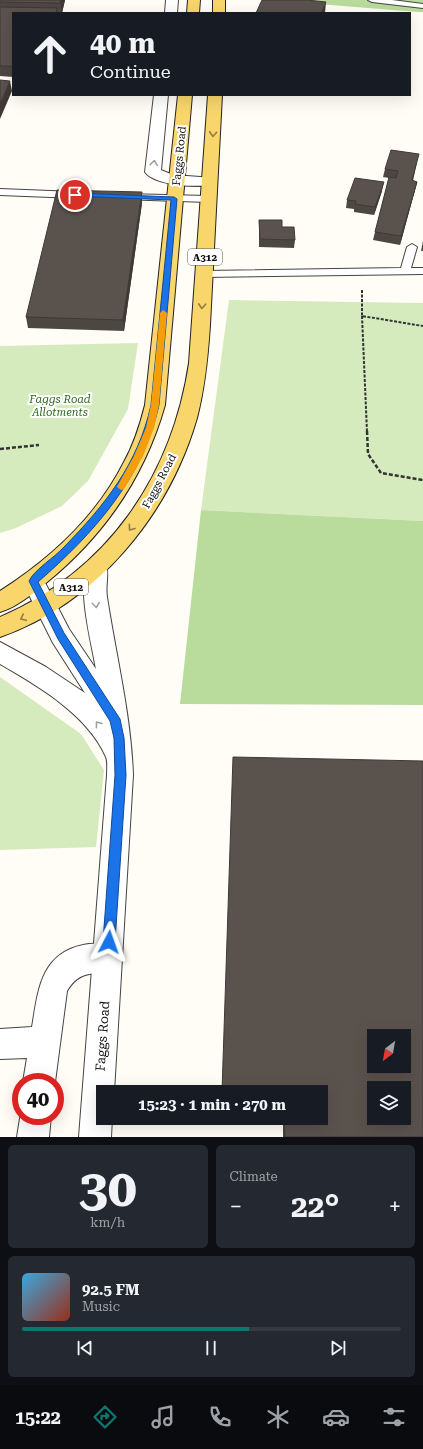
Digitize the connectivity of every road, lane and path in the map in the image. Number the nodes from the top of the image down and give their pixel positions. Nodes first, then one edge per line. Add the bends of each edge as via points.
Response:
1 (172, 0) edge
2 (219, 0) edge
3 (372, 0) edge
4 (423, 6) edge
5 (171, 12) edge
6 (219, 12) edge
7 (161, 96) edge
8 (185, 96) edge
9 (215, 96) edge
10 (209, 181) junction
11 (175, 189) junction
12 (0, 192) edge
13 (87, 195) edge
14 (111, 196) edge
15 (208, 199) junction
16 (412, 247) dead end
17 (405, 271) junction
18 (423, 271) edge
19 (362, 272) junction
20 (204, 274) junction
21 (362, 316) junction
22 (423, 326) edge
23 (39, 445) dead end
24 (0, 450) edge
25 (423, 480) edge
26 (97, 567) junction
27 (33, 581) junction
28 (0, 603) edge
29 (44, 606) junction
30 (0, 627) edge
31 (0, 652) edge
32 (115, 719) junction
33 (120, 756) junction
34 (108, 958) junction
35 (43, 1042) junction
36 (0, 1044) edge
37 (40, 1073) edge
38 (34, 1125) edge
39 (33, 1137) edge
40 (95, 1137) edge

1 - 5 street
2 - 6 main road
3 - 4 lane
11 -> 7 street via 153,172
8 - 11 main road, Faggs Road / A312
9 -> 10 main road, Faggs Road / A312
10 - 11 street
10 - 15 main road, Faggs Road / A312
11 - 14 lane
11 - 15 lane
11 - 27 main road, Faggs Road / A312 via 155,405 150,428 132,468 98,518
12 - 13 lane
15 - 20 main road, Faggs Road / A312
16 - 17 lane
17 - 18 lane
17 - 19 lane
19 - 20 lane
19 - 21 path
20 -> 26 main road, Faggs Road / A312 via 195,381 187,419 173,456 148,505 124,538
21 - 22 path
21 - 25 path via 368,454 381,473
23 - 24 path
26 - 29 main road, A312
26 -> 32 street, Faggs Road via 96,600
27 - 28 main road, A312
27 - 29 street
29 -> 30 main road, A312 via 26,617
29 - 32 street via 71,653
33 -> 31 street via 94,720 74,701 47,680
32 - 33 street, Faggs Road
33 - 34 street, Faggs Road
34 - 35 street via 82,959 61,973 53,987
34 - 40 street, Faggs Road
35 - 36 street
35 - 37 street
38 - 39 street

